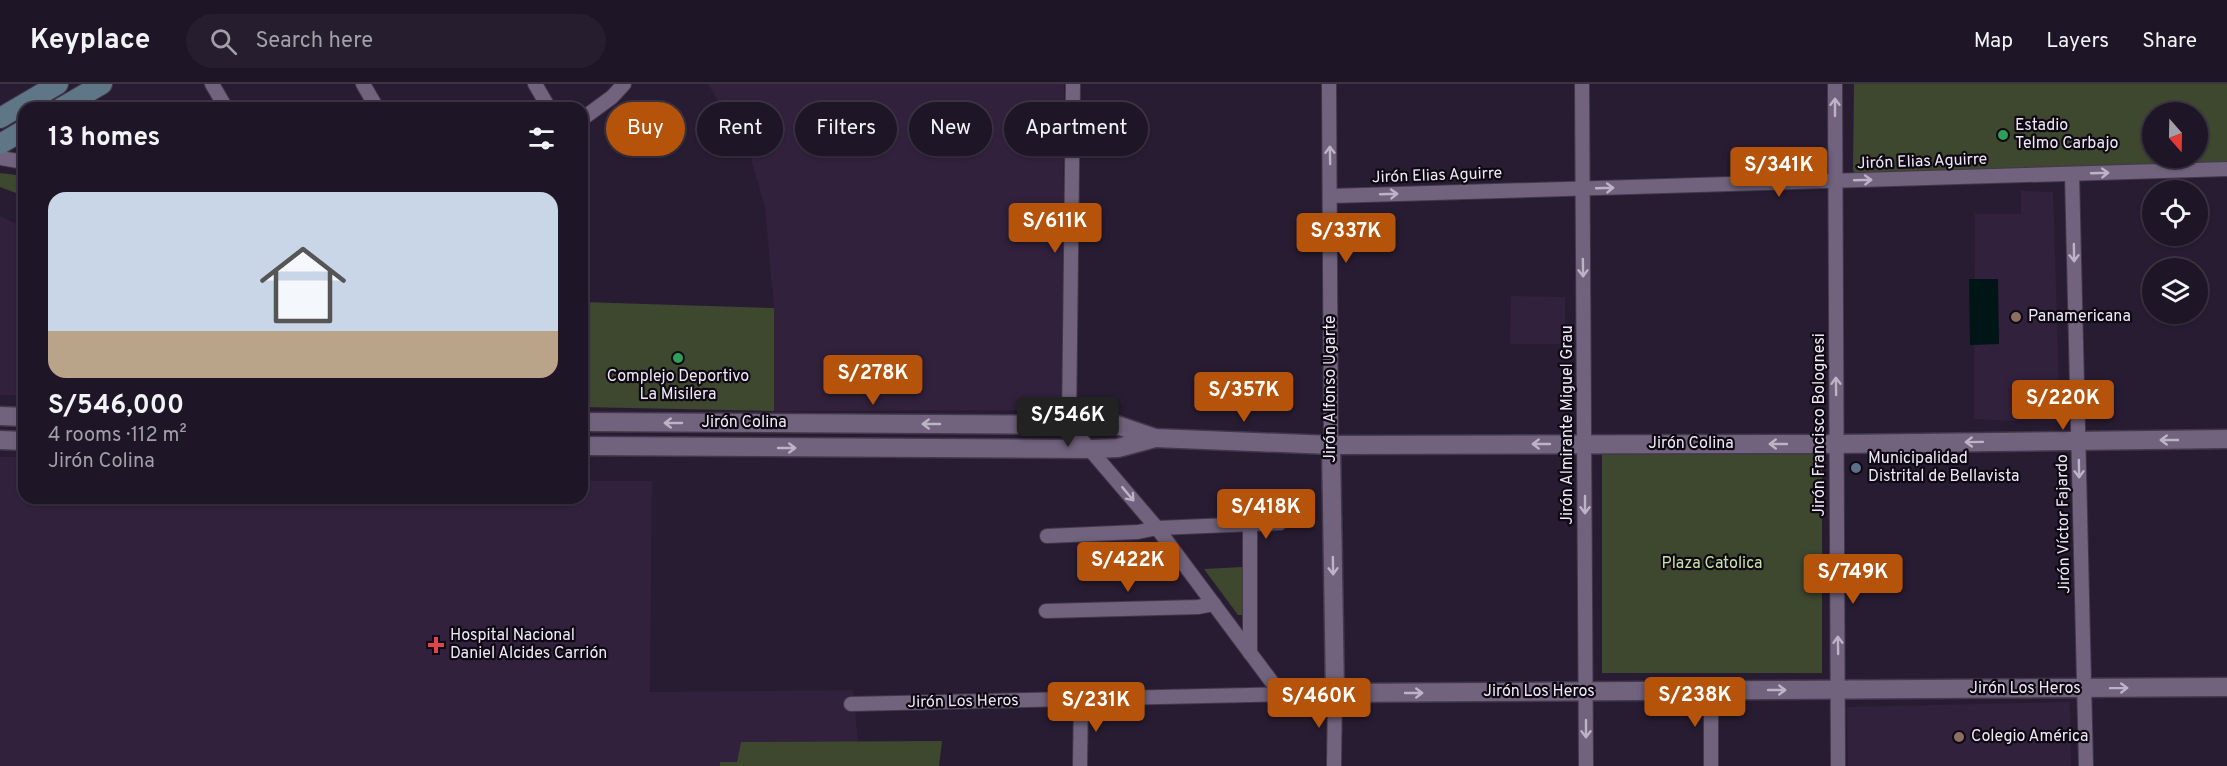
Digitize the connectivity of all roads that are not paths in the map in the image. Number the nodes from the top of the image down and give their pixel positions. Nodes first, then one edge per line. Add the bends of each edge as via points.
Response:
1 (58, 84) edge
2 (102, 84) edge
3 (212, 84) edge
4 (363, 84) edge
5 (535, 84) edge
6 (624, 84) edge
7 (1073, 84) edge
8 (1329, 84) edge
9 (1582, 84) edge
10 (1835, 84) edge
11 (27, 102) edge
12 (71, 102) edge
13 (222, 102) edge
14 (374, 102) edge
15 (546, 102) edge
16 (18, 107) edge
17 (588, 114) edge
18 (0, 118) edge
19 (18, 134) edge
20 (0, 144) edge
21 (0, 158) edge
22 (18, 161) edge
23 (2227, 169) edge
24 (2072, 174) junction
25 (1834, 181) junction
26 (1582, 188) junction
27 (1331, 196) junction
28 (0, 417) edge
29 (18, 417) edge
30 (588, 422) edge
31 (759, 423) junction
32 (846, 424) junction
33 (956, 424) junction
34 (1068, 425) junction
35 (1155, 438) junction
36 (2227, 439) edge
37 (0, 440) edge
38 (18, 441) edge
39 (2079, 441) junction
40 (1585, 444) junction
41 (1837, 444) junction
42 (1331, 445) junction
43 (588, 446) edge
44 (759, 447) junction
45 (848, 448) junction
46 (957, 449) junction
47 (1090, 449) junction
48 (1280, 523) dead end
49 (1250, 525) junction
50 (1157, 528) junction
51 (1047, 536) dead end
52 (1214, 604) junction
53 (1046, 611) dead end
54 (1250, 653) junction
55 (2227, 687) edge
56 (2085, 688) junction
57 (1839, 690) junction
58 (1586, 691) junction
59 (1711, 691) junction
60 (1280, 693) junction
61 (1335, 693) junction
62 (1081, 699) junction
63 (851, 704) dead end
64 (1080, 766) edge
65 (1334, 766) edge
66 (1586, 766) edge
67 (1711, 766) edge
68 (1838, 766) edge
69 (2086, 766) edge

1 - 11 main road
2 - 12 main road
3 - 13 street
4 - 14 street
5 - 15 street
6 - 17 street
7 - 34 street
27 -> 8 street, Jirón Alfonso Ugarte
9 - 26 street, Jirón Almirante Miguel Grau
25 -> 10 street, Jirón Francisco Bolognesi
16 - 18 main road
19 - 20 main road
21 - 22 street
24 -> 23 street, Jirón Elias Aguirre
25 -> 24 street, Jirón Elias Aguirre
24 -> 39 street, Jirón Víctor Fajardo
26 -> 25 street, Jirón Elias Aguirre
41 -> 25 street, Jirón Francisco Bolognesi
27 -> 26 street, Jirón Elias Aguirre
26 -> 40 street, Jirón Almirante Miguel Grau
27 - 42 street, Jirón Alfonso Ugarte
28 - 29 street
31 -> 30 street, Jirón Colina
31 - 32 street, Jirón Colina
31 - 44 street
33 -> 32 street, Jirón Colina
32 - 45 street
33 - 34 street, Jirón Colina
33 - 46 street
34 - 35 street, Jirón Colina via 1117,425
34 - 47 street
35 - 42 street, Jirón Colina
35 - 47 street, Jirón Colina via 1118,448
36 -> 39 street, Jirón Colina
37 - 38 street
39 -> 41 street, Jirón Colina
39 -> 56 street, Jirón Víctor Fajardo
41 -> 40 street, Jirón Colina
40 -> 42 street, Jirón Colina
40 -> 58 street, Jirón Almirante Miguel Grau
57 -> 41 street, Jirón Francisco Bolognesi
42 -> 61 street, Jirón Alfonso Ugarte
43 - 44 street, Jirón Colina
44 -> 45 street, Jirón Colina
45 - 46 street, Jirón Colina
46 - 47 street, Jirón Colina
47 -> 50 street
48 - 49 street
49 - 50 street
49 - 54 street
50 - 51 street
50 - 52 street
52 - 53 street
52 - 54 street
54 - 60 street
56 -> 55 street, Jirón Los Heros
56 - 57 street, Jirón Los Heros
56 - 69 street, Jirón Víctor Fajardo
59 -> 57 street, Jirón Los Heros
57 - 68 street, Jirón Francisco Bolognesi
58 - 59 street, Jirón Los Heros
61 -> 58 street, Jirón Los Heros
58 -> 66 street, Jirón Almirante Miguel Grau
59 - 67 street
60 - 61 street, Jirón Los Heros
60 - 62 street, Jirón Los Heros
61 - 65 street, Jirón Alfonso Ugarte
62 - 63 street, Jirón Los Heros
62 - 64 street

